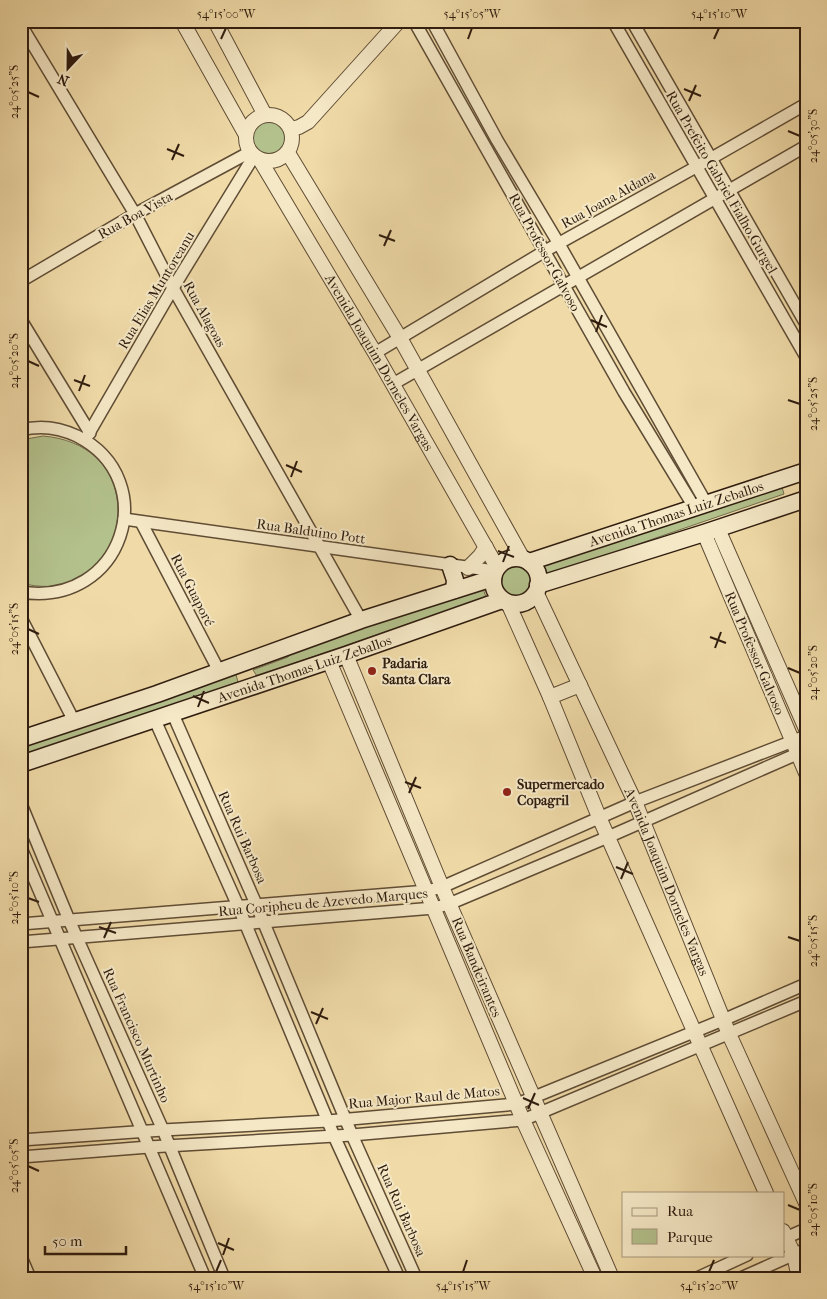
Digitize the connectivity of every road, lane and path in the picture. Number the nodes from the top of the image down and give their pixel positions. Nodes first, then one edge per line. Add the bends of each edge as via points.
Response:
1 (182, 21) edge
2 (215, 21) edge
3 (399, 21) edge
4 (414, 21) edge
5 (432, 21) edge
6 (612, 21) edge
7 (632, 21) edge
8 (21, 25) edge
9 (806, 104) edge
10 (265, 115) junction
11 (291, 129) junction
12 (246, 135) junction
13 (497, 140) junction
14 (485, 146) junction
15 (806, 146) edge
16 (288, 153) junction
17 (255, 156) junction
18 (712, 158) junction
19 (696, 167) junction
20 (729, 190) junction
21 (714, 199) junction
22 (135, 214) junction
23 (559, 244) junction
24 (545, 251) junction
25 (578, 277) junction
26 (21, 281) edge
27 (563, 285) junction
28 (173, 288) junction
29 (21, 320) edge
30 (806, 324) edge
31 (400, 338) junction
32 (375, 353) junction
33 (806, 356) edge
34 (418, 370) junction
35 (393, 384) junction
36 (638, 386) junction
37 (624, 392) junction
38 (21, 430) edge
39 (87, 437) junction
40 (806, 471) edge
41 (806, 475) edge
42 (803, 500) edge
43 (700, 505) junction
44 (124, 519) junction
45 (141, 522) junction
46 (711, 531) junction
47 (486, 547) junction
48 (320, 548) junction
49 (526, 561) junction
50 (450, 565) junction
51 (468, 568) junction
52 (495, 572) junction
53 (537, 589) junction
54 (454, 590) junction
55 (21, 592) edge
56 (505, 601) junction
57 (21, 618) edge
58 (361, 620) junction
59 (766, 640) junction
60 (752, 646) junction
61 (271, 653) junction
62 (346, 655) junction
63 (329, 661) junction
64 (219, 671) junction
65 (252, 685) junction
66 (580, 686) junction
67 (362, 694) junction
68 (550, 697) junction
69 (346, 701) junction
70 (172, 712) junction
71 (154, 718) junction
72 (74, 721) junction
73 (806, 729) edge
74 (806, 736) edge
75 (21, 739) edge
76 (798, 748) edge
77 (21, 764) edge
78 (806, 773) edge
79 (405, 797) junction
80 (635, 802) junction
81 (390, 803) junction
82 (21, 804) edge
83 (214, 808) junction
84 (197, 814) junction
85 (599, 817) junction
86 (643, 822) junction
87 (608, 837) junction
88 (424, 845) junction
89 (21, 848) edge
90 (410, 851) junction
91 (48, 869) junction
92 (32, 874) junction
93 (442, 887) junction
94 (427, 891) junction
95 (367, 896) junction
96 (256, 904) junction
97 (449, 904) junction
98 (238, 906) junction
99 (434, 908) junction
100 (369, 913) junction
101 (134, 915) junction
102 (69, 920) junction
103 (52, 921) junction
104 (262, 921) junction
105 (244, 923) junction
106 (21, 924) edge
107 (137, 933) junction
108 (78, 938) junction
109 (60, 939) junction
110 (21, 942) edge
111 (479, 972) junction
112 (464, 978) junction
113 (806, 984) edge
114 (806, 1001) edge
115 (496, 1013) junction
116 (114, 1019) junction
117 (304, 1019) junction
118 (481, 1019) junction
119 (723, 1020) junction
120 (287, 1024) junction
121 (97, 1025) junction
122 (694, 1031) junction
123 (729, 1034) junction
124 (701, 1046) junction
125 (611, 1066) junction
126 (617, 1082) junction
127 (533, 1098) junction
128 (517, 1104) junction
129 (432, 1111) junction
130 (540, 1114) junction
131 (345, 1118) junction
132 (328, 1120) junction
133 (523, 1120) junction
134 (225, 1126) junction
135 (435, 1128) junction
136 (163, 1130) junction
137 (143, 1131) junction
138 (352, 1135) junction
139 (76, 1136) junction
140 (334, 1136) junction
141 (21, 1140) edge
142 (226, 1142) junction
143 (169, 1145) junction
144 (149, 1147) junction
145 (79, 1152) junction
146 (21, 1157) edge
147 (187, 1188) junction
148 (766, 1192) edge
149 (170, 1195) junction
150 (579, 1202) junction
151 (806, 1203) edge
152 (564, 1209) junction
153 (394, 1228) junction
154 (806, 1229) edge
155 (379, 1234) junction
156 (784, 1236) edge
157 (597, 1244) junction
158 (213, 1250) junction
159 (582, 1250) junction
160 (800, 1252) edge
161 (196, 1256) junction
162 (745, 1256) edge
163 (21, 1257) edge
164 (30, 1278) edge
165 (205, 1278) edge
166 (224, 1278) edge
167 (399, 1278) edge
168 (416, 1278) edge
169 (595, 1278) edge
170 (612, 1278) edge
171 (697, 1278) edge
172 (741, 1278) edge
173 (799, 1278) edge

1 - 12 street
2 - 10 street
3 - 11 street via 308,122
4 - 14 street, Rua Professor Galvoso
5 - 13 street, Rua Professor Galvoso
6 - 19 street, Rua Prefeito Gabriel Fialho Gurgel
7 - 18 street, Rua Prefeito Gabriel Fialho Gurgel
8 - 22 street, Rua Alagoas
9 - 18 street, Rua Joana Aldana
10 - 11 street via 283,119
10 - 12 street via 254,120
11 - 16 street via 293,141
12 - 17 street via 247,146
13 - 14 street
13 - 23 street, Rua Professor Galvoso
14 - 24 street, Rua Professor Galvoso
15 - 20 street
16 - 17 street via 272,162
16 - 31 street, Avenida Joaquim Dorneles Vargas
17 - 22 street, Rua Boa Vista
17 - 28 street, Rua Elias Muntoreanu
17 - 32 street, Avenida Joaquim Dorneles Vargas
18 - 19 street, Rua Joana Aldana
18 - 20 street, Rua Prefeito Gabriel Fialho Gurgel
19 - 21 street, Rua Prefeito Gabriel Fialho Gurgel
19 - 23 street, Rua Joana Aldana
20 - 21 street
20 - 30 street, Rua Prefeito Gabriel Fialho Gurgel
21 - 25 street
21 - 33 street, Rua Prefeito Gabriel Fialho Gurgel
22 - 26 street, Rua Boa Vista
22 - 28 street, Rua Alagoas
23 - 24 street, Rua Joana Aldana
23 - 25 street, Rua Professor Galvoso
24 - 27 street, Rua Professor Galvoso
24 - 31 street, Rua Joana Aldana
25 - 27 street
25 - 36 street, Rua Professor Galvoso
27 - 34 street
27 - 37 street, Rua Professor Galvoso
28 - 39 street, Rua Elias Muntoreanu
28 - 48 street, Rua Alagoas
29 - 39 street
31 - 32 street, Rua Joana Aldana
31 - 34 street, Avenida Joaquim Dorneles Vargas
32 - 35 street, Avenida Joaquim Dorneles Vargas
34 - 35 street
34 - 49 street, Avenida Joaquim Dorneles Vargas
35 - 47 street, Avenida Joaquim Dorneles Vargas
36 - 37 street
36 - 43 street, Rua Professor Galvoso
37 - 43 street, Rua Professor Galvoso
38 - 39 street via 40,427
39 - 44 street via 116,474 124,504
40 - 43 main road, Avenida Thomas Luiz Zeballos
41 - 42 main road via 797,488
42 - 46 main road, Avenida Thomas Luiz Zeballos
43 - 49 main road, Avenida Thomas Luiz Zeballos
44 - 45 street, Rua Balduino Pott
44 - 55 street via 113,553 90,579 57,593
45 - 48 street, Rua Balduino Pott
45 - 64 street, Rua Guaporé
46 - 53 main road, Avenida Thomas Luiz Zeballos
46 - 59 street, Rua Professor Galvoso
46 - 60 street, Rua Professor Galvoso
47 - 51 street
47 - 52 street, Avenida Joaquim Dorneles Vargas
48 - 50 street, Rua Balduino Pott
48 - 58 street, Rua Alagoas
49 - 52 main road, Avenida Thomas Luiz Zeballos via 508,559
49 - 53 main road, Avenida Joaquim Dorneles Vargas via 536,571
50 - 51 street, Rua Balduino Pott
50 - 54 main road via 455,580
51 - 52 street, Rua Balduino Pott
52 - 54 main road, Avenida Thomas Luiz Zeballos
52 - 56 main road, Avenida Joaquim Dorneles Vargas via 495,591
53 - 56 main road, Avenida Thomas Luiz Zeballos via 524,603
53 - 66 street, Avenida Joaquim Dorneles Vargas
54 - 58 main road, Avenida Thomas Luiz Zeballos
56 - 62 main road, Avenida Thomas Luiz Zeballos
56 - 68 street, Avenida Joaquim Dorneles Vargas
57 - 72 street
58 - 61 main road, Avenida Thomas Luiz Zeballos
59 - 60 street
59 - 73 street, Rua Professor Galvoso
60 - 76 street, Rua Professor Galvoso
61 - 64 main road, Avenida Thomas Luiz Zeballos
61 - 65 main road via 252,668
62 - 63 main road, Avenida Thomas Luiz Zeballos
62 - 67 street, Rua Bandeirantes
63 - 65 main road, Avenida Thomas Luiz Zeballos
63 - 69 street, Rua Bandeirantes
64 - 72 main road, Avenida Thomas Luiz Zeballos
65 - 70 main road, Avenida Thomas Luiz Zeballos
66 - 68 street
66 - 80 street, Avenida Joaquim Dorneles Vargas
67 - 69 street
67 - 79 street, Rua Bandeirantes
68 - 85 street, Avenida Joaquim Dorneles Vargas
69 - 81 street, Rua Bandeirantes
70 - 71 main road, Avenida Thomas Luiz Zeballos
70 - 83 street, Rua Rui Barbosa
71 - 77 main road, Avenida Thomas Luiz Zeballos
71 - 84 street
72 - 75 main road, Avenida Thomas Luiz Zeballos
74 - 76 street, Rua Coripheu de Azevedo Marques
76 - 78 street, Rua Professor Galvoso
76 - 80 street, Rua Coripheu de Azevedo Marques
76 - 86 street, Rua Coripheu de Azevedo Marques
79 - 81 street
79 - 88 street, Rua Bandeirantes
80 - 85 street, Rua Coripheu de Azevedo Marques
80 - 86 street, Avenida Joaquim Dorneles Vargas
81 - 90 street, Rua Bandeirantes
82 - 91 street, Rua Francisco Murtinho
83 - 84 street
83 - 96 street, Rua Rui Barbosa
84 - 98 street
85 - 87 street, Avenida Joaquim Dorneles Vargas
85 - 93 street, Rua Coripheu de Azevedo Marques
86 - 87 street, Rua Coripheu de Azevedo Marques
86 - 119 street, Avenida Joaquim Dorneles Vargas
87 - 97 street, Rua Coripheu de Azevedo Marques
87 - 122 street, Avenida Joaquim Dorneles Vargas
88 - 90 street
88 - 93 street, Rua Bandeirantes
89 - 92 street
90 - 94 street, Rua Bandeirantes
91 - 92 street
91 - 102 street, Rua Francisco Murtinho
92 - 103 street
93 - 94 street, Rua Coripheu de Azevedo Marques
93 - 97 street, Rua Bandeirantes
94 - 95 street, Rua Coripheu de Azevedo Marques
94 - 99 street, Rua Bandeirantes
95 - 96 street, Rua Coripheu de Azevedo Marques
95 - 100 street
96 - 98 street, Rua Coripheu de Azevedo Marques
96 - 104 street, Rua Rui Barbosa
97 - 99 street, Rua Coripheu de Azevedo Marques
97 - 111 street, Rua Bandeirantes
98 - 101 street, Rua Coripheu de Azevedo Marques
98 - 105 street
99 - 100 street, Rua Coripheu de Azevedo Marques
99 - 112 street, Rua Bandeirantes
100 - 104 street, Rua Coripheu de Azevedo Marques
101 - 102 street, Rua Coripheu de Azevedo Marques
101 - 107 street
102 - 103 street, Rua Coripheu de Azevedo Marques
102 - 108 street, Rua Francisco Murtinho
103 - 106 street, Rua Coripheu de Azevedo Marques
103 - 109 street
104 - 105 street, Rua Coripheu de Azevedo Marques
104 - 117 street, Rua Rui Barbosa
105 - 107 street, Rua Coripheu de Azevedo Marques
105 - 120 street
107 - 108 street, Rua Coripheu de Azevedo Marques
108 - 109 street, Rua Coripheu de Azevedo Marques
108 - 116 street, Rua Francisco Murtinho
109 - 110 street, Rua Coripheu de Azevedo Marques
109 - 121 street
111 - 112 street
111 - 115 street, Rua Bandeirantes
112 - 118 street, Rua Bandeirantes
113 - 119 street, Rua Major Raul de Matos
114 - 123 street
115 - 118 street
115 - 127 street, Rua Bandeirantes
116 - 121 street
116 - 136 street, Rua Francisco Murtinho
117 - 120 street
117 - 131 street, Rua Rui Barbosa
118 - 128 street, Rua Bandeirantes
119 - 122 street, Rua Major Raul de Matos
119 - 123 street, Avenida Joaquim Dorneles Vargas
120 - 132 street
121 - 137 street
122 - 124 street, Avenida Joaquim Dorneles Vargas
122 - 125 street, Rua Major Raul de Matos
123 - 124 street
123 - 151 street, Avenida Joaquim Dorneles Vargas
124 - 126 street
124 - 148 street, Avenida Joaquim Dorneles Vargas
125 - 126 street
125 - 127 street, Rua Major Raul de Matos
126 - 130 street
127 - 128 street, Rua Major Raul de Matos
127 - 130 street, Rua Bandeirantes
128 - 129 street, Rua Major Raul de Matos
128 - 133 street, Rua Bandeirantes
129 - 131 street, Rua Major Raul de Matos
129 - 135 street
130 - 133 street
130 - 150 street, Rua Bandeirantes
131 - 132 street, Rua Major Raul de Matos
131 - 138 street, Rua Rui Barbosa
132 - 134 street, Rua Major Raul de Matos
132 - 140 street
133 - 135 street
133 - 152 street, Rua Bandeirantes
134 - 136 street, Rua Major Raul de Matos
134 - 142 street
135 - 138 street
136 - 137 street, Rua Major Raul de Matos
136 - 143 street, Rua Francisco Murtinho
137 - 139 street, Rua Major Raul de Matos
137 - 144 street
138 - 140 street
138 - 153 street, Rua Rui Barbosa
139 - 141 street, Rua Major Raul de Matos
139 - 145 street
140 - 142 street
140 - 155 street
142 - 143 street
143 - 144 street
143 - 147 street, Rua Francisco Murtinho
144 - 145 street
144 - 149 street
145 - 146 street
147 - 149 street
147 - 158 street, Rua Francisco Murtinho
149 - 161 street
150 - 152 street
150 - 157 street, Rua Bandeirantes
152 - 159 street, Rua Bandeirantes
153 - 155 street
153 - 168 street, Rua Rui Barbosa
154 - 156 street
155 - 167 street
156 - 160 street
157 - 159 street
157 - 170 street, Rua Bandeirantes
158 - 161 street
158 - 166 street, Rua Francisco Murtinho
159 - 169 street, Rua Bandeirantes
160 - 172 street
160 - 173 street
161 - 165 street
162 - 171 street
163 - 164 street

